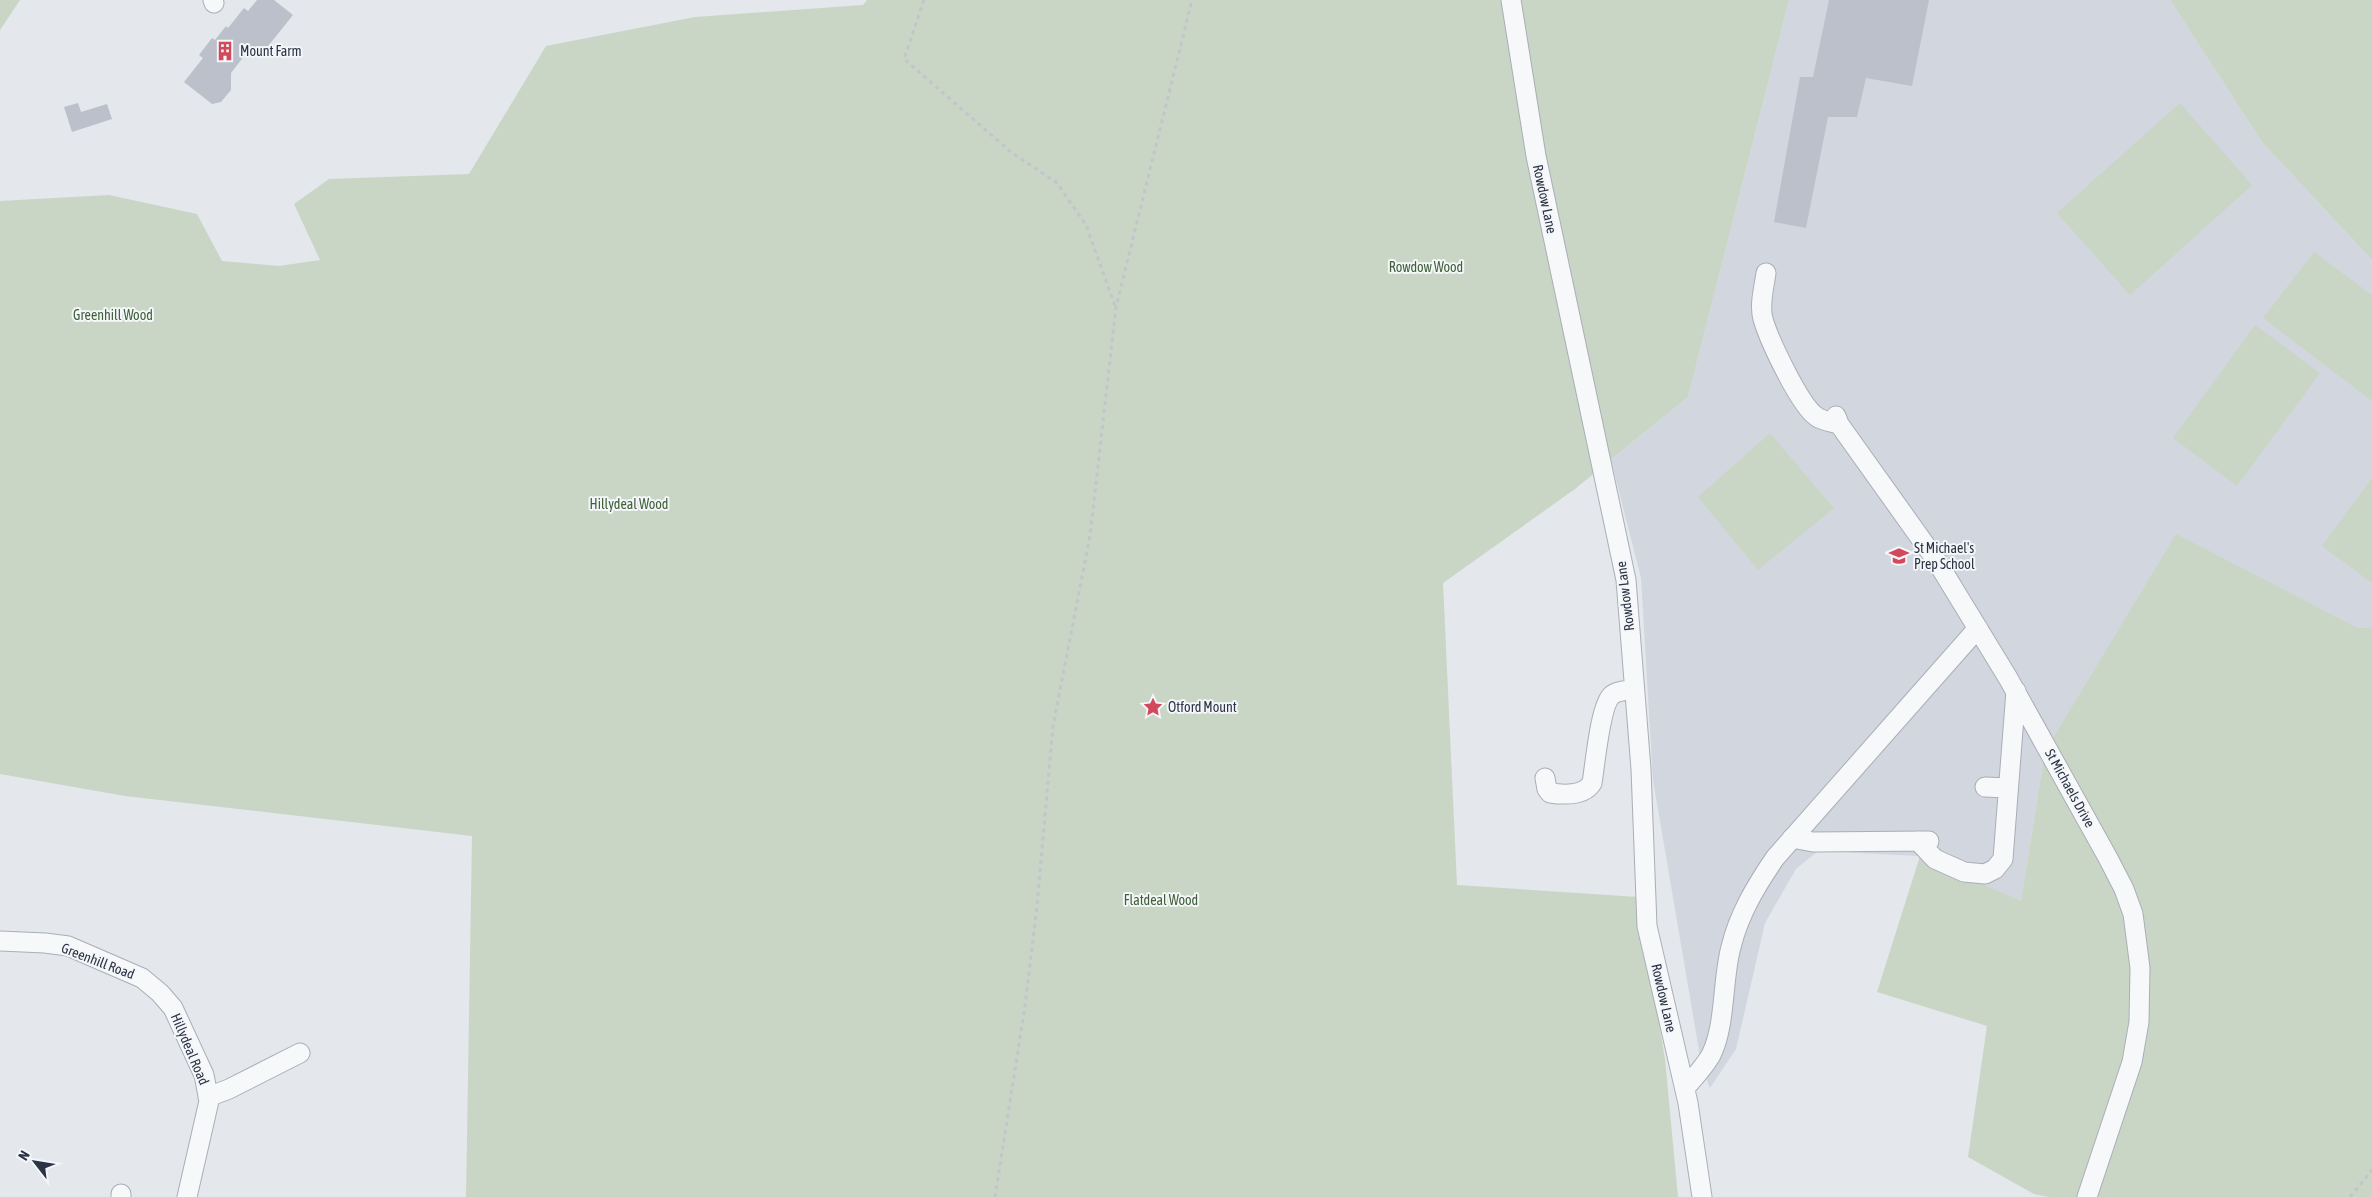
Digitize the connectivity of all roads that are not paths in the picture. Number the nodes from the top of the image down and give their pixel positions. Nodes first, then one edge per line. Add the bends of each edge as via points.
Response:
1 (1511, 0) edge
2 (1766, 273) dead end
3 (1978, 628) junction
4 (1634, 689) junction
5 (2016, 691) junction
6 (1545, 778) dead end
7 (1985, 788) dead end
8 (2008, 788) junction
9 (1792, 838) junction
10 (0, 941) edge
11 (160, 993) joint
12 (300, 1053) dead end
13 (1685, 1088) junction
14 (208, 1096) junction
15 (187, 1197) edge
16 (1702, 1197) edge
17 (2087, 1197) edge

1 - 4 street, Rowdow Lane via 1536,156 1626,580
2 - 3 street, St Michaels Drive via 1763,319 1780,362 1807,408 1816,417 1838,420 1936,560
3 - 5 street, St Michaels Drive
3 - 9 street
4 - 6 street via 1618,692 1607,702 1589,788 1584,792 1550,793
4 - 13 street, Rowdow Lane via 1641,769 1647,926
5 - 8 street
5 - 17 street, St Michaels Drive via 2108,858 2133,914 2140,968 2139,1022 2132,1062
7 - 8 street
8 - 9 street via 2003,859 1985,874 1964,872 1935,859 1924,841 1813,842
9 - 13 street via 1774,858 1741,916 1731,947 1717,1040 1705,1064
10 - 11 street, Greenhill Road via 68,946 142,978
11 - 14 street, Hillydeal Road via 172,1008 200,1067
12 - 14 street via 229,1089
13 - 16 street, Rowdow Lane
14 - 15 street, Hillydeal Road via 205,1125

